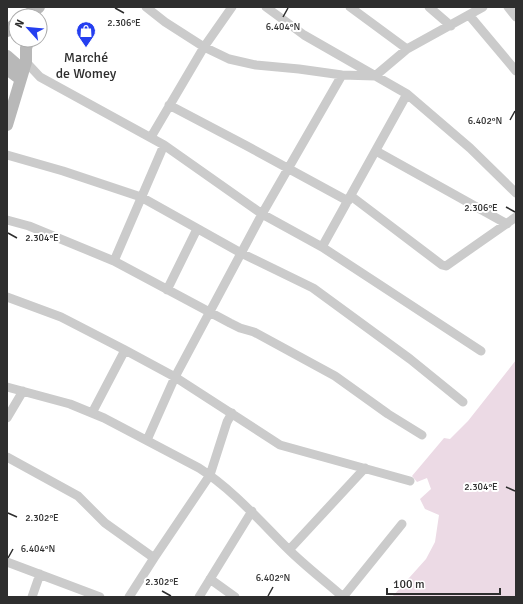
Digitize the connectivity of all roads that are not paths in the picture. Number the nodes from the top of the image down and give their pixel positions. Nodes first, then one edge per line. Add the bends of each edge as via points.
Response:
1 (146, 7) edge
2 (232, 7) edge
3 (267, 7) edge
4 (350, 7) edge
5 (429, 7) edge
6 (483, 7) edge
7 (508, 7) edge
8 (469, 15) junction
9 (516, 17) edge
10 (451, 26) junction
11 (204, 47) junction
12 (26, 48) edge
13 (407, 49) junction
14 (7, 56) edge
15 (7, 69) edge
16 (23, 70) junction
17 (516, 71) edge
18 (342, 75) junction
19 (375, 76) junction
20 (407, 94) junction
21 (169, 105) junction
22 (7, 125) edge
23 (151, 137) junction
24 (164, 145) junction
25 (376, 151) junction
26 (7, 155) edge
27 (289, 168) junction
28 (516, 193) edge
29 (141, 197) junction
30 (350, 199) junction
31 (262, 214) junction
32 (516, 218) edge
33 (7, 220) edge
34 (507, 224) junction
35 (197, 229) junction
36 (322, 247) junction
37 (241, 253) junction
38 (114, 261) junction
39 (167, 290) junction
40 (7, 297) edge
41 (210, 312) junction
42 (125, 350) junction
43 (481, 351) dead end
44 (175, 377) junction
45 (7, 387) edge
46 (23, 391) junction
47 (463, 402) dead end
48 (92, 413) junction
49 (232, 413) junction
50 (7, 418) edge
51 (422, 435) dead end
52 (146, 440) junction
53 (7, 457) edge
54 (365, 468) junction
55 (210, 475) junction
56 (410, 481) dead end
57 (252, 511) junction
58 (402, 524) dead end
59 (289, 550) junction
60 (154, 558) junction
61 (7, 562) edge
62 (40, 574) junction
63 (210, 579) junction
64 (32, 597) edge
65 (100, 597) edge
66 (129, 597) edge
67 (199, 597) edge
68 (236, 597) edge
69 (343, 597) edge

1 - 11 street
2 - 11 street
3 - 19 street via 304,35
4 - 13 street
5 - 10 street
6 - 8 street
7 - 9 street
8 - 10 street
8 - 17 street
10 - 13 street
11 - 18 street via 229,59 256,65
11 - 21 street
12 - 16 main road
13 - 19 street
14 - 16 main road
15 - 16 main road
16 - 22 main road
16 - 23 street
18 - 19 street
18 - 27 street
19 - 20 street
20 - 25 street
20 - 28 street via 470,148
21 - 23 street
21 - 27 street
23 - 24 street
24 - 29 street
24 - 31 street
25 - 30 street
25 - 34 street
26 - 29 street
27 - 30 street
27 - 31 street
29 - 35 street
29 - 38 street
30 - 34 street via 446,266
30 - 36 street
31 - 36 street
31 - 37 street
32 - 34 street
33 - 38 street via 29,226
35 - 37 street
35 - 39 street
36 - 43 street
37 - 41 street
37 - 47 street via 313,288 410,359
38 - 39 street
39 - 41 street
40 - 42 street via 61,317
41 - 44 street
41 - 51 street via 240,328 254,332 335,376
42 - 44 street
42 - 48 street
44 - 49 street
44 - 52 street
45 - 46 street
46 - 48 street
46 - 50 street
48 - 52 street
49 - 54 street via 280,444
49 - 55 street
52 - 55 street
53 - 60 street via 78,496 105,523
54 - 56 street
54 - 59 street
55 - 57 street
55 - 60 street
57 - 59 street
57 - 63 street
58 - 69 street
59 - 69 street
60 - 66 street
61 - 62 street
62 - 64 street
62 - 65 street
63 - 67 street
63 - 68 street

